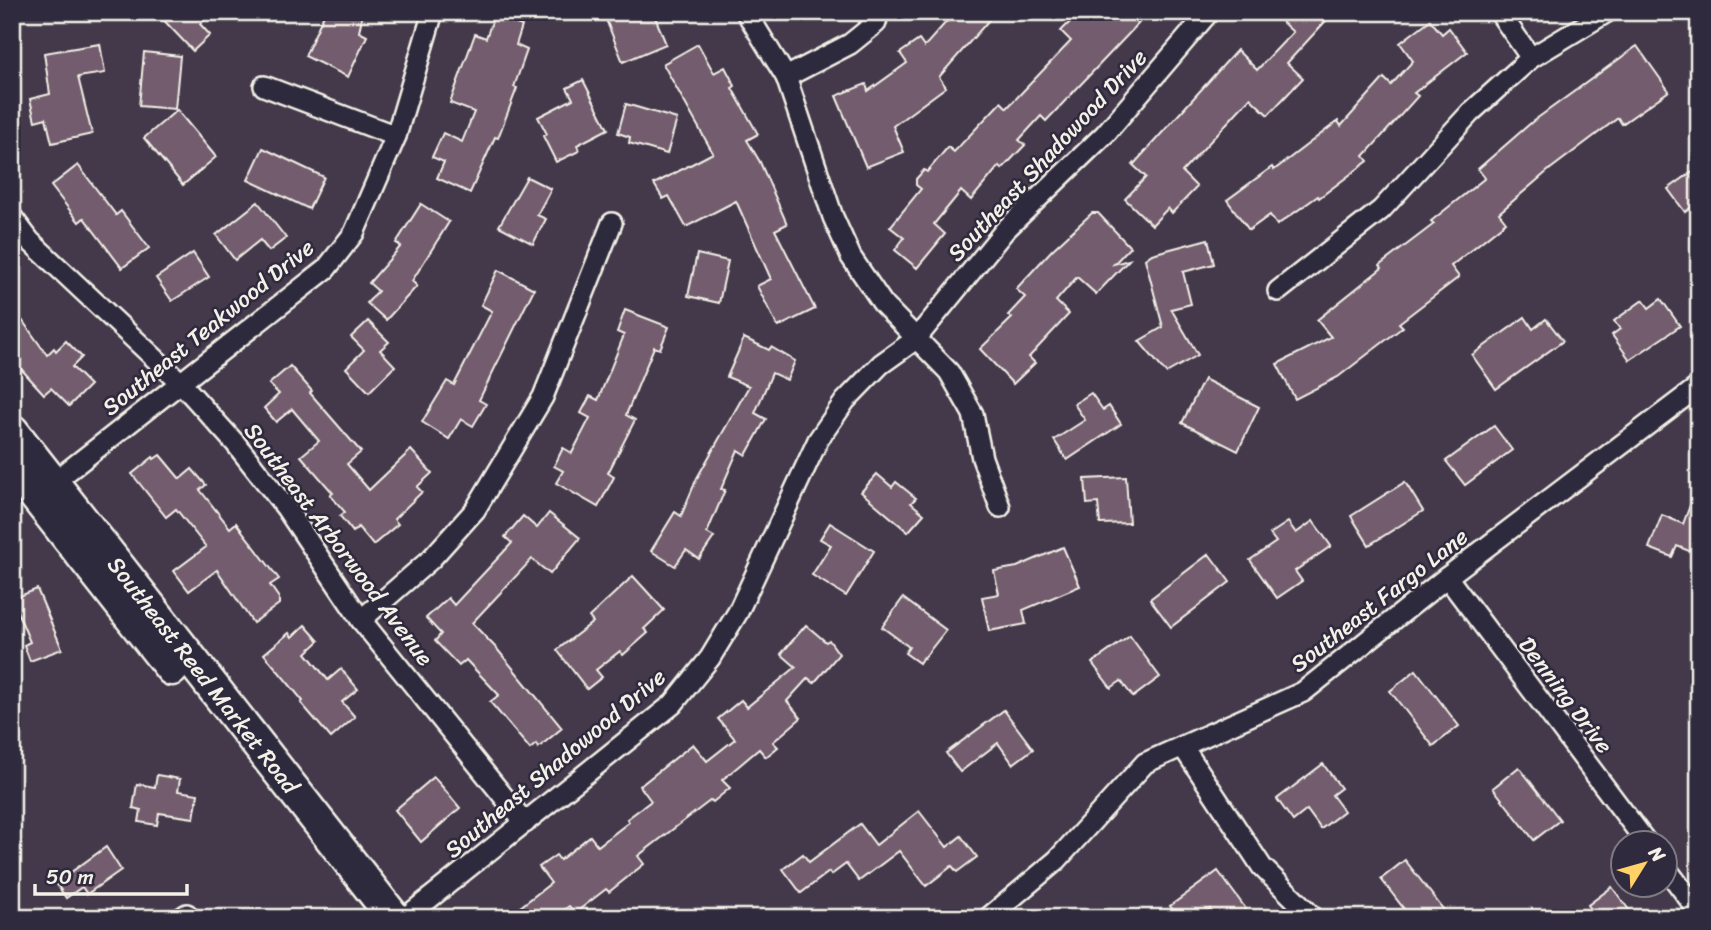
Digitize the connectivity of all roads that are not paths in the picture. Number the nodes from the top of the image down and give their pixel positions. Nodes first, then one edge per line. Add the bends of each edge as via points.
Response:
1 (433, 12) edge
2 (746, 12) edge
3 (878, 12) edge
4 (1209, 12) edge
5 (1499, 12) edge
6 (1607, 12) edge
7 (1531, 58) junction
8 (786, 77) junction
9 (264, 86) dead end
10 (396, 136) junction
11 (12, 218) edge
12 (612, 223) dead end
13 (1278, 291) dead end
14 (916, 339) junction
15 (180, 382) junction
16 (1696, 394) edge
17 (12, 431) edge
18 (12, 466) edge
19 (45, 489) junction
20 (1000, 507) dead end
21 (1447, 578) junction
22 (361, 620) junction
23 (1183, 747) junction
24 (525, 823) junction
25 (1635, 828) edge
26 (1680, 887) edge
27 (1699, 912) edge
28 (368, 918) edge
29 (394, 918) edge
30 (405, 918) edge
31 (988, 918) edge
32 (1314, 918) edge

1 - 10 street, Southeast Teakwood Drive
2 - 8 street
3 - 8 street via 876,23 849,44
4 - 14 street, Southeast Shadowood Drive via 1105,134 1005,229
5 - 7 street
6 - 7 street
7 - 13 street via 1470,113 1381,210
8 - 14 street via 851,257 883,304
9 - 10 street
10 - 15 street, Southeast Teakwood Drive via 354,233 326,269
11 - 15 street, Southeast Arborwood Avenue via 30,241
12 - 22 street via 543,397 475,510 431,559
14 - 20 street via 948,372 973,414 982,458
14 - 24 street, Southeast Shadowood Drive via 881,364 845,401 818,440 738,612 710,658 673,704
15 - 19 street, Southeast Teakwood Drive
15 - 22 street, Southeast Arborwood Avenue via 286,508
16 - 21 street, Southeast Fargo Lane
17 - 19 main road, Southeast Reed Market Road
18 - 19 main road, Southeast Reed Market Road
19 - 28 main road, Southeast Reed Market Road
19 - 29 main road, Southeast Reed Market Road
21 - 23 street, Southeast Fargo Lane via 1303,692
21 - 25 street, Denning Drive
22 - 24 street, Southeast Arborwood Avenue
23 - 31 street, Southeast Fargo Lane via 1145,763 1058,860
23 - 32 street via 1262,867
24 - 30 street, Southeast Shadowood Drive
26 - 27 street

